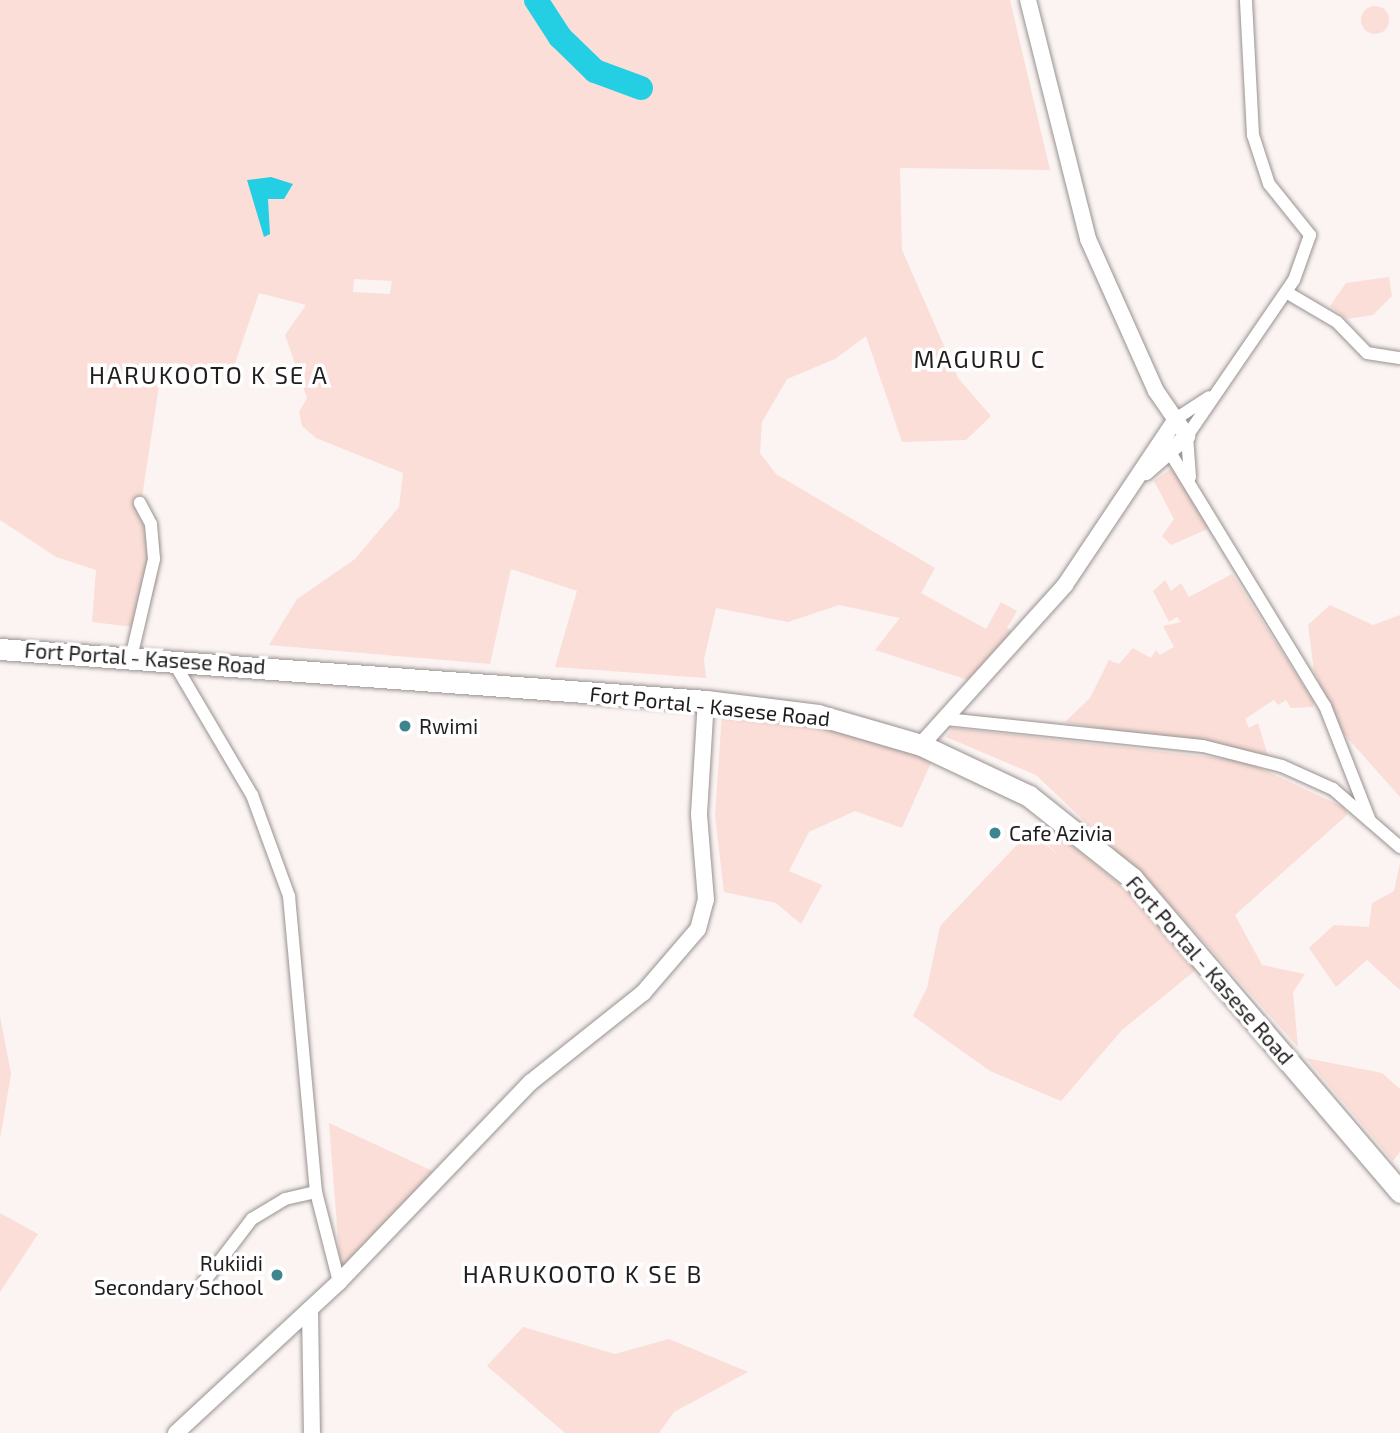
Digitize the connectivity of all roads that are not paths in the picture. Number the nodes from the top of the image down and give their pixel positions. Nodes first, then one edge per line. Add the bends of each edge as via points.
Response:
1 (1028, 0) edge
2 (1246, 0) edge
3 (1286, 292) junction
4 (1400, 358) edge
5 (1156, 391) junction
6 (1209, 397) junction
7 (1177, 418) junction
8 (1161, 436) junction
9 (1187, 436) junction
10 (1171, 454) junction
11 (1146, 472) junction
12 (1190, 477) junction
13 (141, 503) dead end
14 (0, 649) edge
15 (131, 658) junction
16 (172, 660) junction
17 (706, 701) junction
18 (946, 719) junction
19 (921, 745) junction
20 (1370, 821) junction
21 (1384, 833) junction
22 (1400, 835) edge
23 (1400, 847) edge
24 (316, 1192) junction
25 (1400, 1192) edge
26 (339, 1282) junction
27 (203, 1283) dead end
28 (310, 1309) junction
29 (176, 1433) edge
30 (312, 1433) edge

1 - 5 street via 1088,239
2 - 3 street via 1253,135 1269,184 1310,235
3 - 4 street via 1337,322 1367,353
3 - 6 street
5 - 7 street
5 - 8 street
6 - 7 street
6 - 9 street
7 - 8 street
7 - 9 street
8 - 10 street
8 - 11 street
9 - 10 street
9 - 12 street
10 - 11 street
10 - 12 street
11 - 18 street via 1053,601
12 - 20 street via 1231,560 1325,706
13 - 15 street via 155,559
14 - 15 highway, Fort Portal - Kasese Road
15 - 16 highway, Fort Portal - Kasese Road
16 - 17 highway, Fort Portal - Kasese Road
16 - 24 street via 252,795 289,896
17 - 19 highway, Fort Portal - Kasese Road via 818,715
17 - 26 street via 699,814 706,900 698,929 643,993 507,1105
18 - 19 street
18 - 20 street via 1203,746 1282,766 1333,789
19 - 25 highway, Fort Portal - Kasese Road via 1029,796 1132,878
20 - 21 street
21 - 22 street
21 - 23 street
24 - 26 street
24 - 27 street via 285,1199 252,1219
26 - 28 street
28 - 29 street
28 - 30 street

